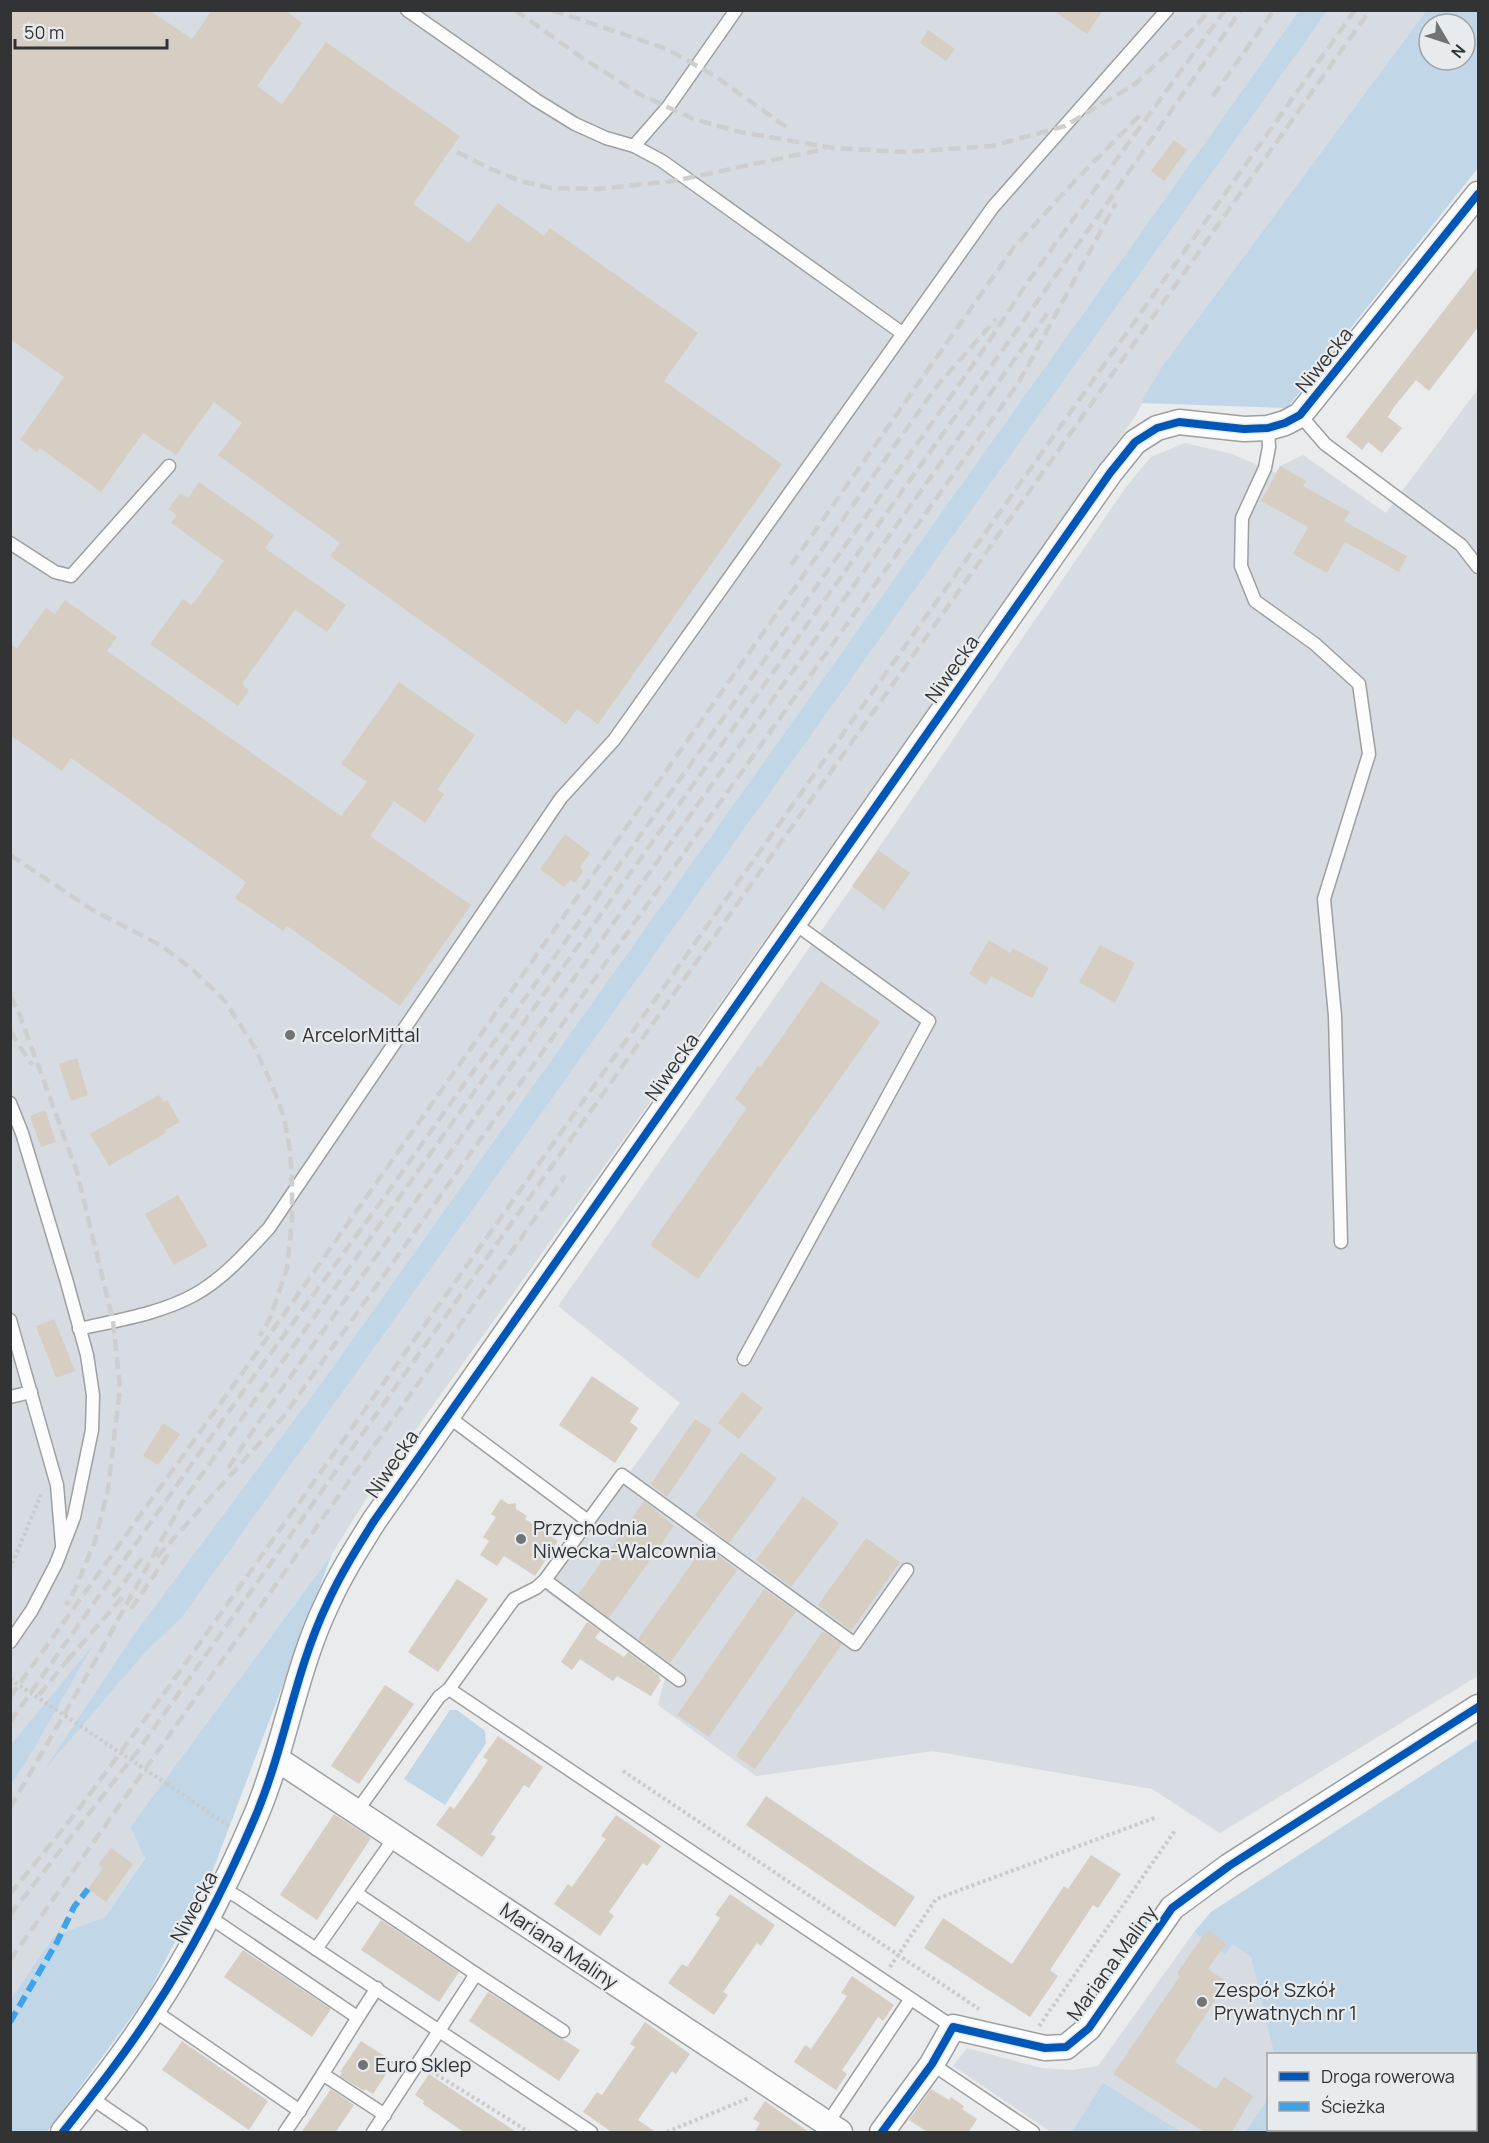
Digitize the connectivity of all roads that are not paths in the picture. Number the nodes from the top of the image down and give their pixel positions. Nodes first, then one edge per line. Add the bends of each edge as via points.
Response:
1 (408, 10) edge
2 (736, 10) edge
3 (1167, 10) edge
4 (634, 146) junction
5 (1479, 194) edge
6 (902, 333) junction
7 (1300, 415) junction
8 (1268, 428) junction
9 (169, 466) dead end
10 (10, 543) edge
11 (1479, 567) edge
12 (794, 924) junction
13 (10, 1103) edge
14 (1341, 1242) dead end
15 (10, 1320) edge
16 (79, 1329) junction
17 (744, 1359) dead end
18 (31, 1392) junction
19 (10, 1397) edge
20 (446, 1415) junction
21 (588, 1521) junction
22 (62, 1550) junction
23 (907, 1570) dead end
24 (545, 1580) junction
25 (10, 1642) edge
26 (679, 1680) dead end
27 (449, 1689) junction
28 (1479, 1707) edge
29 (277, 1759) junction
30 (357, 1811) junction
31 (395, 1837) junction
32 (223, 1889) junction
33 (356, 1893) junction
34 (208, 1916) junction
35 (316, 1949) junction
36 (476, 1974) junction
37 (376, 1988) junction
38 (910, 2000) junction
39 (153, 2010) junction
40 (357, 2017) junction
41 (952, 2027) junction
42 (439, 2030) junction
43 (563, 2031) dead end
44 (932, 2064) junction
45 (324, 2075) junction
46 (90, 2097) junction
47 (300, 2111) junction
48 (385, 2115) junction
49 (834, 2128) edge
50 (63, 2133) edge
51 (141, 2133) edge
52 (285, 2133) edge
53 (373, 2133) edge
54 (591, 2133) edge
55 (882, 2133) edge
56 (1033, 2133) edge

1 - 4 lane via 575,124
2 - 4 lane via 668,107
3 - 6 lane via 993,207
4 - 6 lane via 662,161
5 - 7 street, Niwecka
6 - 16 lane via 614,740 561,798 270,1228 238,1262 195,1295 156,1311
7 - 8 street, Niwecka
7 - 11 lane via 1325,444 1461,545
8 - 12 street, Niwecka via 1179,422 1157,428 1135,442
8 - 14 lane via 1265,468 1242,518 1240,566 1255,601 1316,644 1359,684 1369,754 1324,899 1335,1016
9 - 10 lane via 71,576 55,572
12 - 17 lane via 929,1022
12 - 20 street, Niwecka
13 - 16 lane via 44,1200
15 - 18 lane
16 - 22 lane via 93,1395 92,1430 74,1517
18 - 19 lane
18 - 22 lane via 57,1485
20 - 21 lane
20 - 29 street, Niwecka via 374,1521 326,1605
21 - 23 lane via 622,1475 855,1644
21 - 24 lane
22 - 25 lane via 32,1610
24 - 26 lane
24 - 27 lane via 514,1599
27 - 30 lane via 439,1697
27 - 38 lane
28 - 41 street, Mariana Maliny via 1229,1866 1172,1908 1089,2028 1066,2047 1045,2048
29 - 30 street, Mariana Maliny
29 - 32 street, Niwecka
30 - 31 street, Mariana Maliny
31 - 33 lane
31 - 49 street, Mariana Maliny
32 - 34 street, Niwecka
32 - 35 lane
33 - 35 lane
33 - 36 lane
34 - 39 street, Niwecka
34 - 40 lane
35 - 37 lane
36 - 42 lane
36 - 43 lane
37 - 40 lane
37 - 42 lane
38 - 41 lane
38 - 49 lane
39 - 46 street, Niwecka
39 - 47 lane
40 - 45 lane
41 - 44 street
42 - 48 lane
42 - 54 lane
44 - 55 street
44 - 56 lane
45 - 47 lane
45 - 48 lane
46 - 50 street, Niwecka
46 - 51 lane
47 - 52 lane
48 - 53 lane

